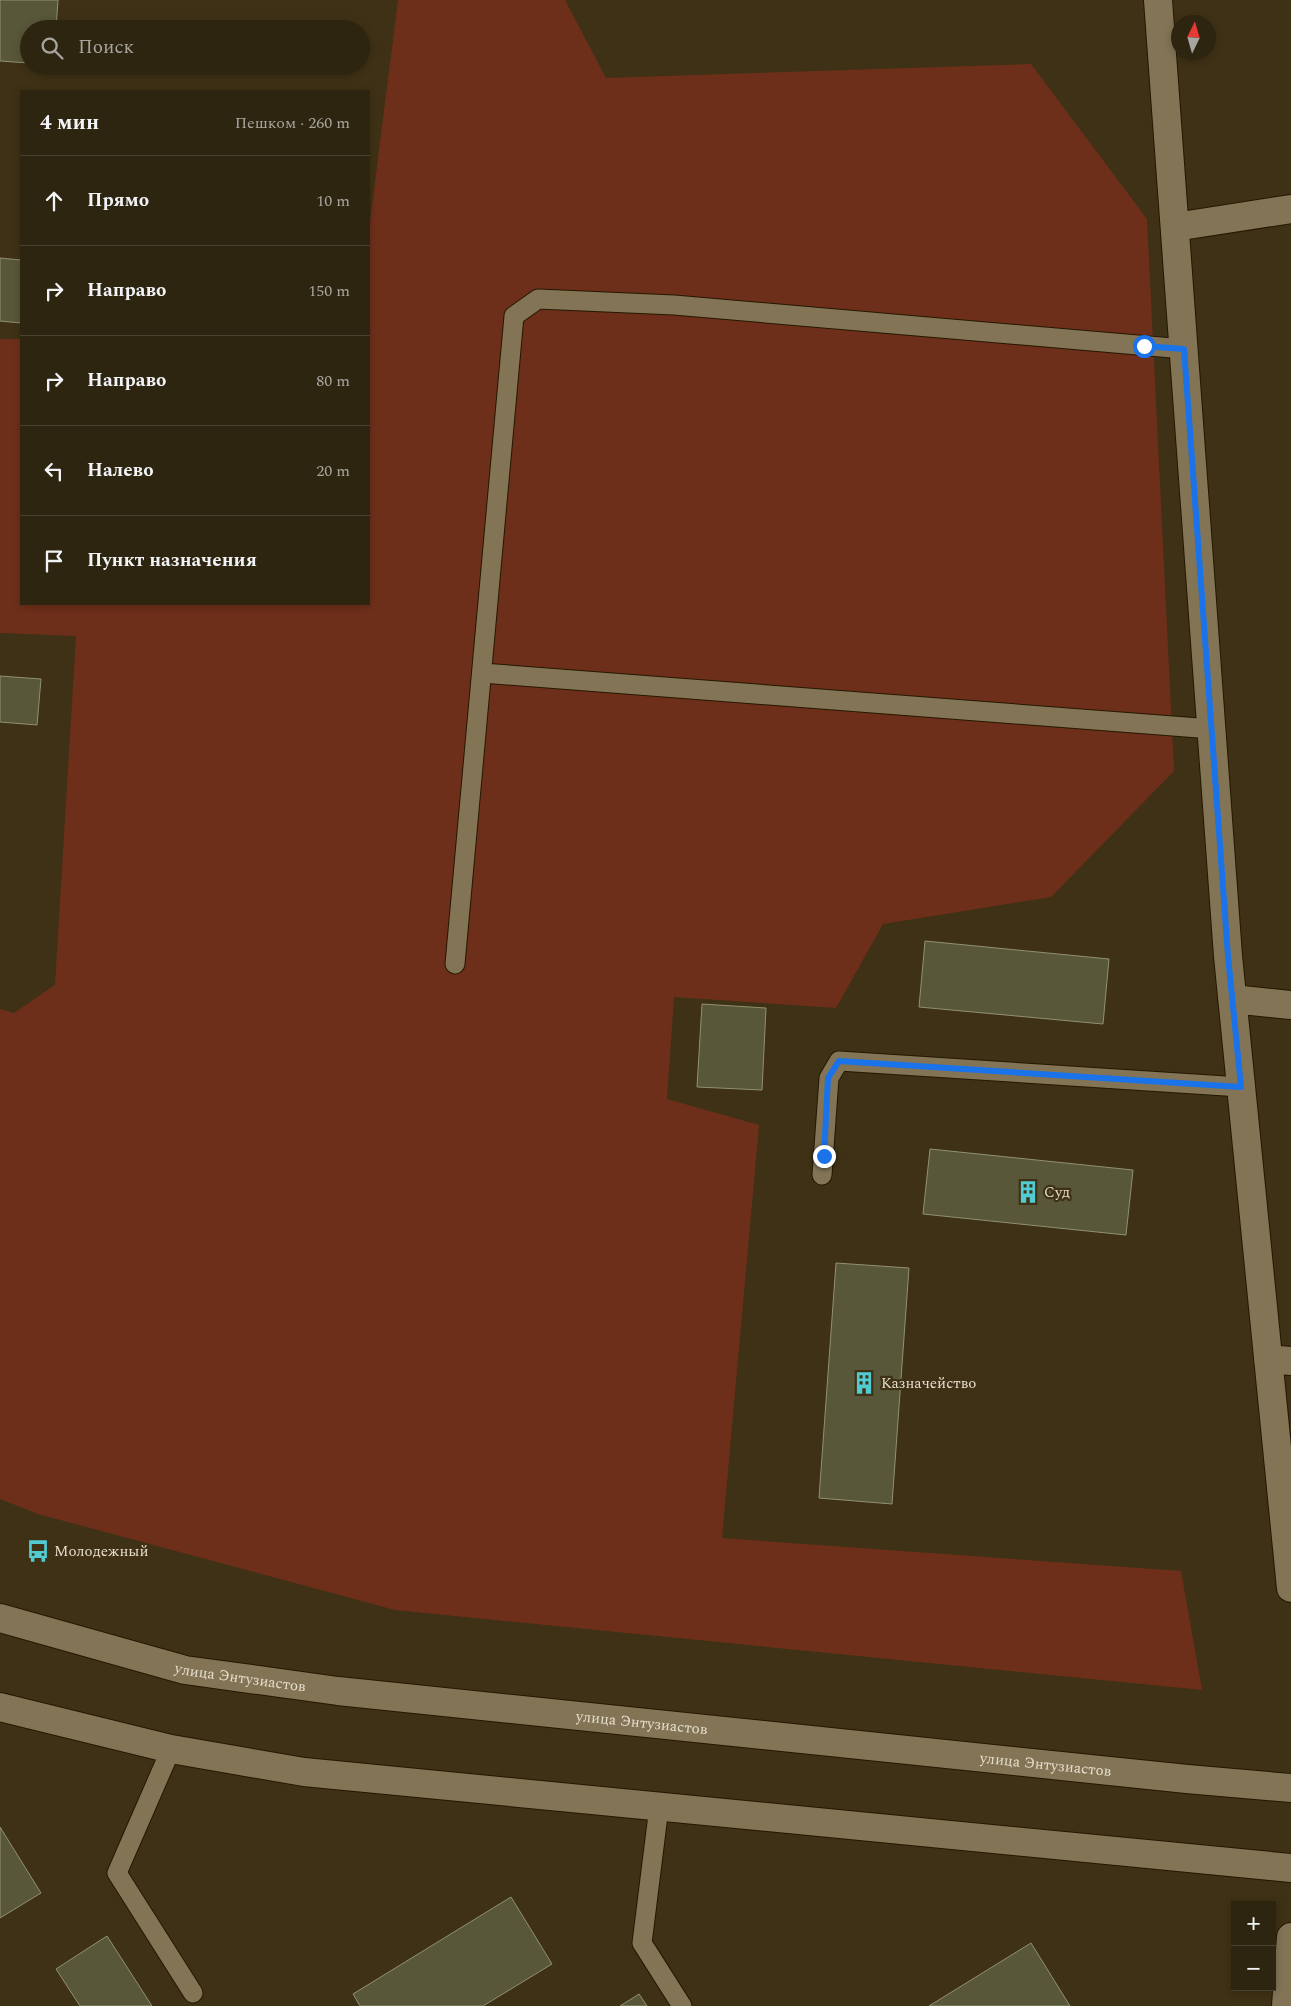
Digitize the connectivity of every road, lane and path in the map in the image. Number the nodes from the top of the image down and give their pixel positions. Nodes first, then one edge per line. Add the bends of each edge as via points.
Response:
1 (1158, 0) edge
2 (1291, 209) edge
3 (1175, 227) junction
4 (1184, 349) junction
5 (482, 672) junction
6 (1212, 729) junction
7 (455, 964) dead end
8 (1232, 1000) junction
9 (1291, 1005) edge
10 (1241, 1087) junction
11 (822, 1175) dead end
12 (1280, 1360) edge
13 (1291, 1588) edge
14 (0, 1618) edge
15 (0, 1707) edge
16 (172, 1749) junction
17 (1291, 1788) edge
18 (659, 1807) junction
19 (1291, 1868) edge
20 (1291, 1938) edge
21 (193, 1993) dead end
22 (682, 2006) edge
23 (1286, 2006) edge

1 - 3 street
2 - 3 street
3 - 4 street
4 - 5 lane via 683,306 538,299 514,316
4 - 6 street
5 - 6 lane
5 - 7 lane
6 - 8 street
8 - 9 street
8 - 10 street
10 - 11 lane via 839,1061 828,1078
10 - 12 street
12 - 13 street
14 - 17 street, улица Энтузиастов via 184,1670 328,1690
15 - 16 street
16 - 18 street via 304,1772
16 - 21 lane via 117,1873
18 - 19 street
18 - 22 lane via 642,1943
20 - 23 street

